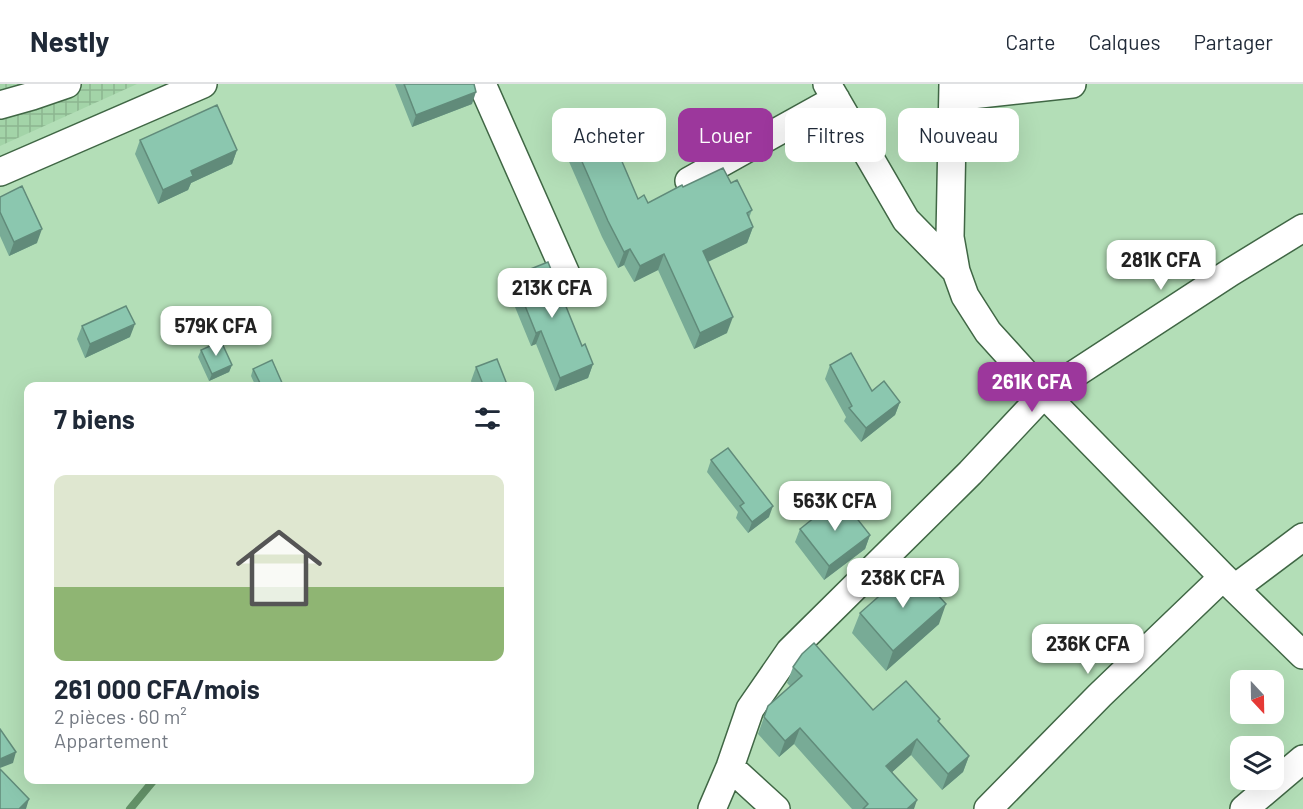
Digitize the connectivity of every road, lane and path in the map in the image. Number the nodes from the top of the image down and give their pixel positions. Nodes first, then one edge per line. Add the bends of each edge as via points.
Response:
1 (66, 84) edge
2 (203, 84) edge
3 (482, 84) edge
4 (1072, 84) edge
5 (953, 90) edge
6 (832, 91) edge
7 (0, 105) edge
8 (0, 172) edge
9 (689, 181) edge
10 (1303, 228) edge
11 (956, 271) junction
12 (574, 292) dead end
13 (1044, 394) junction
14 (1303, 537) edge
15 (1229, 583) junction
16 (1303, 655) edge
17 (1303, 759) edge
18 (730, 767) junction
19 (712, 809) edge
20 (776, 809) edge
21 (988, 809) edge
22 (1244, 809) edge

1 - 7 street
2 - 8 street
3 - 12 street
4 - 5 street
5 - 11 street via 950,237
6 - 9 street
6 - 11 street via 906,220
10 - 13 street
11 - 13 street via 965,296 988,332
13 - 15 street
13 - 18 street via 790,651 750,709
14 - 15 street
15 - 16 street
15 - 21 street via 1100,695
17 - 22 street
18 - 19 street
18 - 20 street

